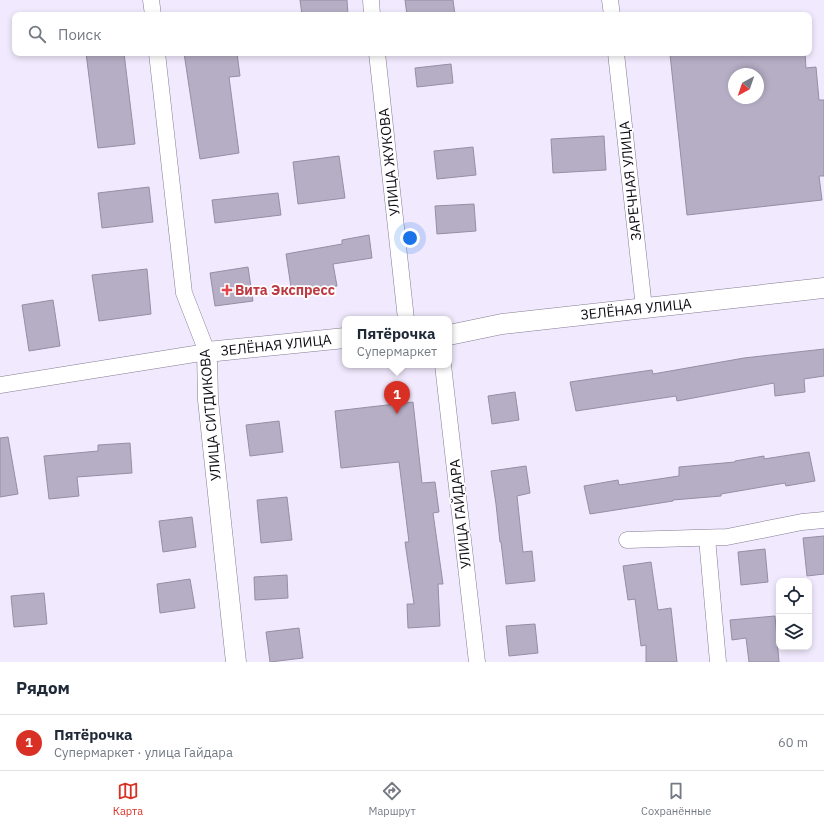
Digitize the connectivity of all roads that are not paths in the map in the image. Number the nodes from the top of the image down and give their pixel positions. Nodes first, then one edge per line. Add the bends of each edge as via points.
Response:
1 (151, 0) edge
2 (371, 0) edge
3 (610, 0) edge
4 (153, 12) edge
5 (372, 12) edge
6 (612, 12) edge
7 (157, 56) edge
8 (377, 56) edge
9 (616, 56) edge
10 (824, 288) edge
11 (644, 308) junction
12 (406, 316) edge
13 (452, 334) edge
14 (342, 338) edge
15 (207, 352) junction
16 (443, 368) edge
17 (0, 385) edge
18 (824, 520) edge
19 (707, 538) junction
20 (627, 540) dead end
21 (236, 662) edge
22 (476, 662) edge
23 (718, 662) edge

1 - 4 street
2 - 5 street
3 - 6 street
7 - 15 street, УЛИЦА СИТДИКОВА via 184,293
8 - 12 street, УЛИЦА ЖУКОВА
9 - 11 street, ЗАРЕЧНАЯ УЛИЦА
10 - 11 street, ЗЕЛЁНАЯ УЛИЦА
11 - 13 street, ЗЕЛЁНАЯ УЛИЦА via 502,324
14 - 15 street, ЗЕЛЁНАЯ УЛИЦА
15 - 17 street
15 - 21 street, УЛИЦА СИТДИКОВА via 208,400
16 - 22 street, УЛИЦА ГАЙДАРА
18 - 19 street via 802,522 727,538
19 - 20 street
19 - 23 street

